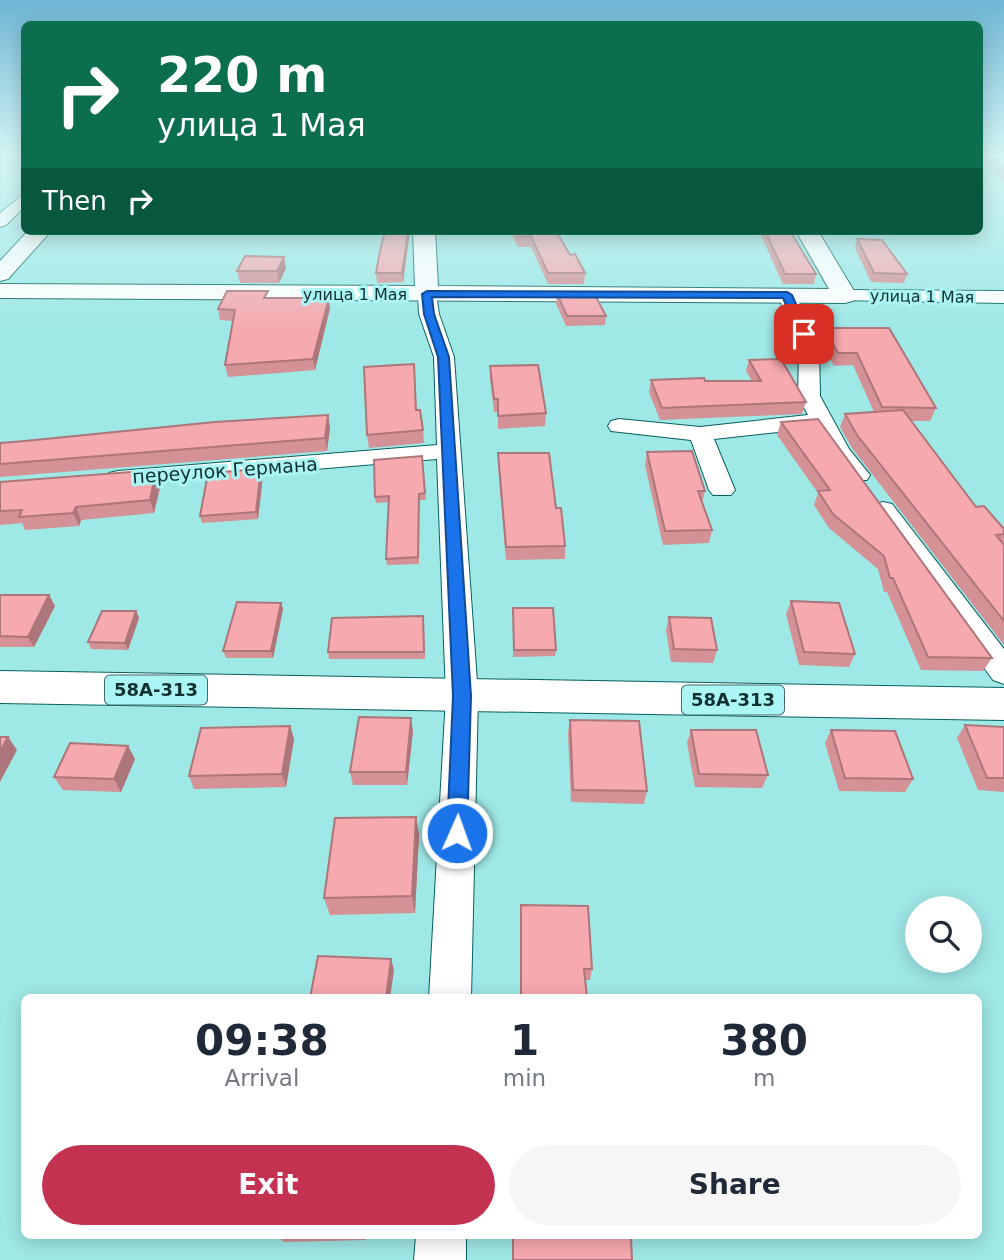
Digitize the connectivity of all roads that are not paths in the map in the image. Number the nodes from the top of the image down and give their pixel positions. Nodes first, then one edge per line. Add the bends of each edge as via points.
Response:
1 (36, 235) edge
2 (424, 235) edge
3 (809, 235) edge
4 (0, 274) edge
5 (0, 291) edge
6 (427, 294) junction
7 (787, 295) junction
8 (845, 296) junction
9 (1004, 297) edge
10 (822, 421) junction
11 (620, 426) dead end
12 (700, 434) junction
13 (449, 451) junction
14 (96, 479) edge
15 (722, 490) dead end
16 (1004, 672) edge
17 (0, 687) edge
18 (462, 696) junction
19 (1004, 704) edge
20 (450, 994) edge
21 (441, 1239) edge
22 (440, 1260) edge

1 - 4 main road
2 - 6 main road
3 - 8 main road
5 - 6 main road, улица 1 Мая
6 - 7 main road, улица 1 Мая
6 - 13 street via 444,357
7 - 8 main road, улица 1 Мая
7 - 10 street via 809,349 809,396
8 - 9 street, улица 1 Мая
10 - 12 street
10 - 16 street via 839,451
11 - 12 street
12 - 15 street
13 - 14 street, переулок Германа
13 - 18 street
17 - 18 main road, 58А-313
18 - 19 main road, 58А-313
18 - 20 street
21 - 22 street

